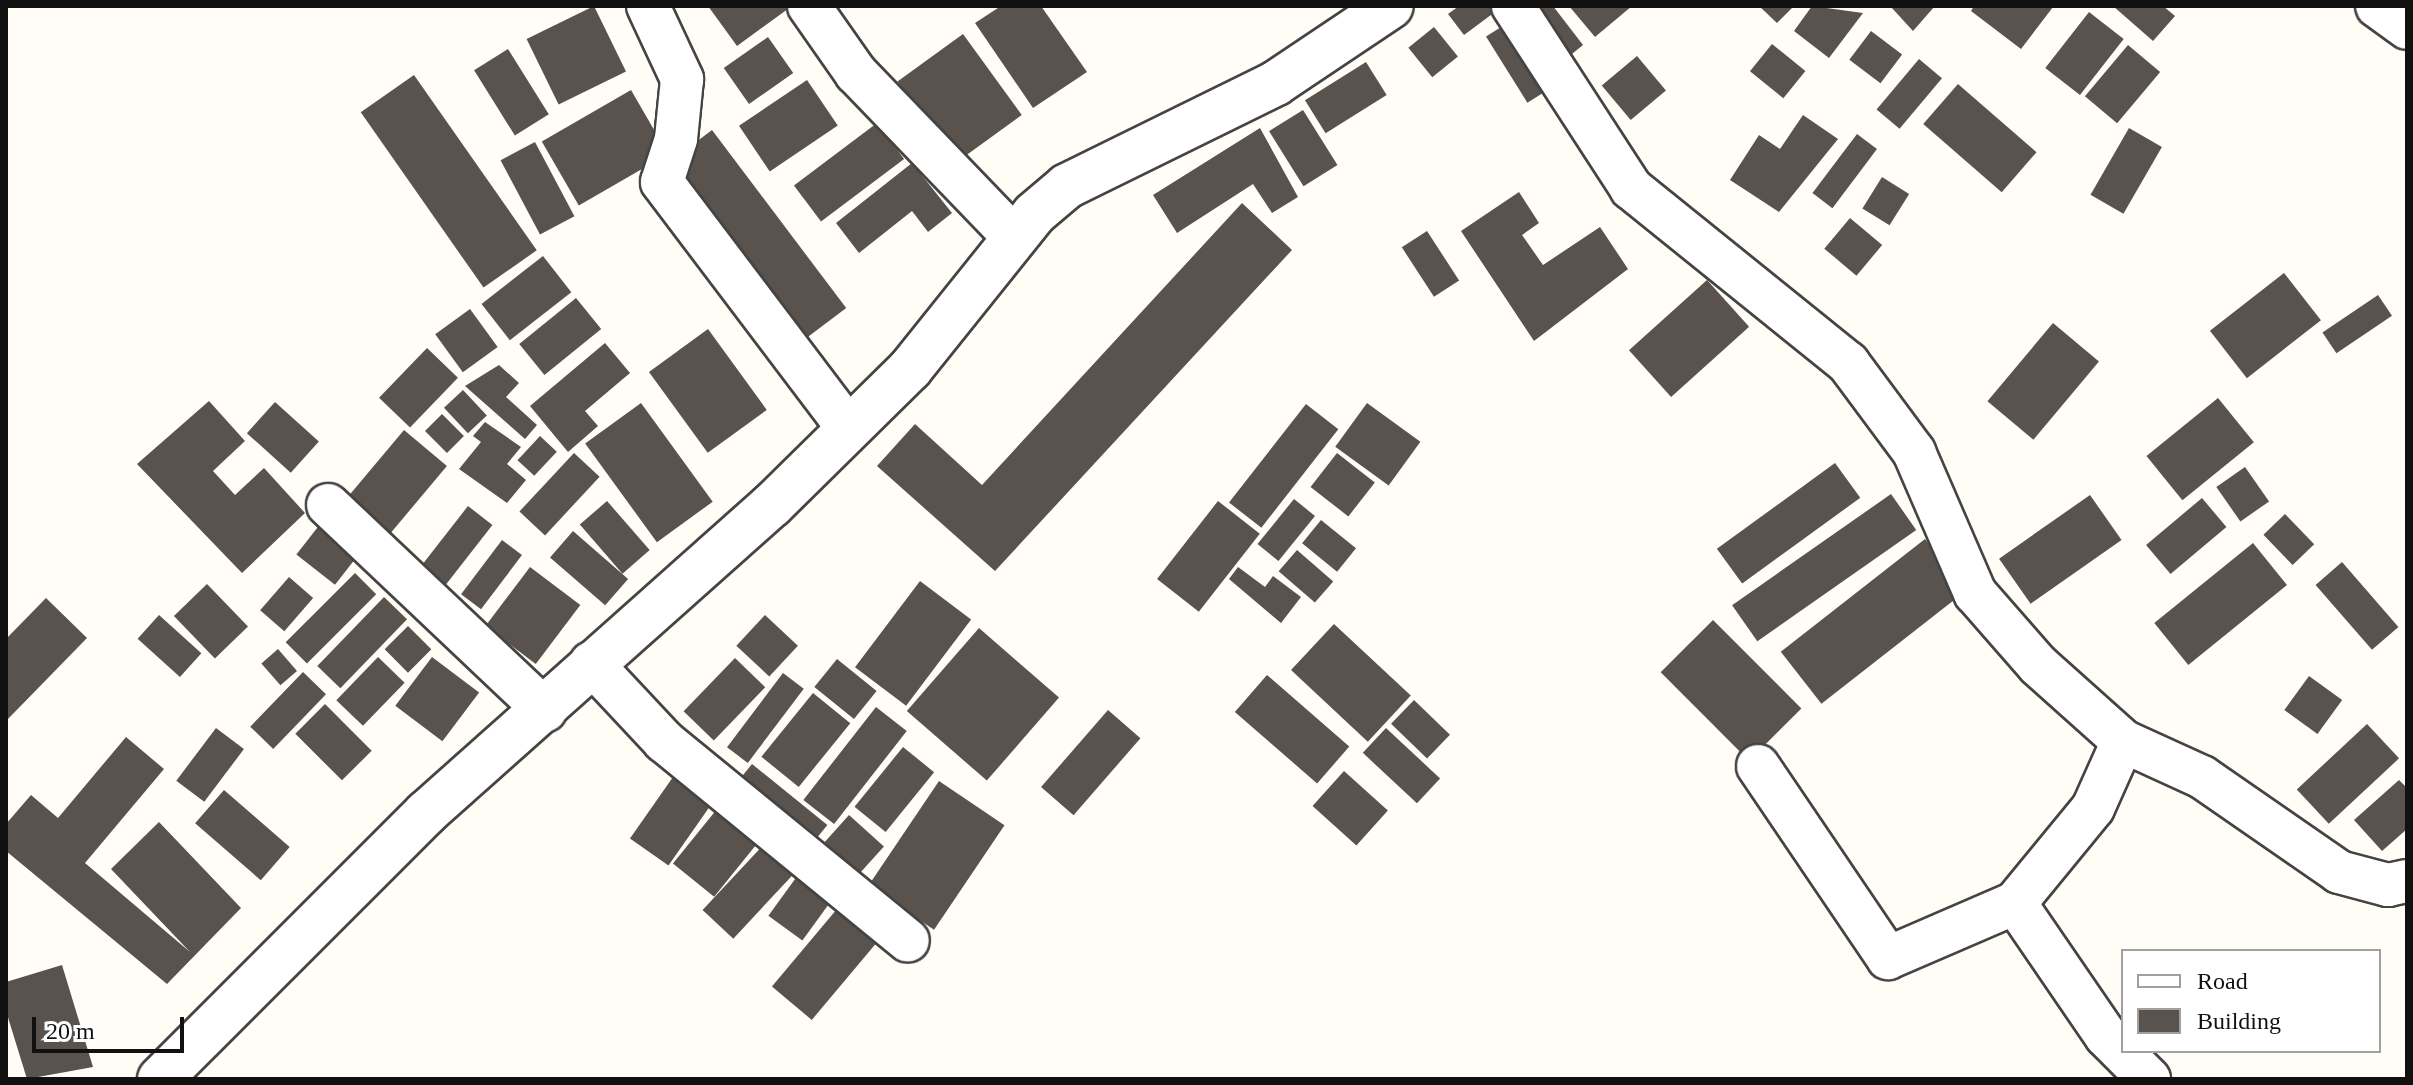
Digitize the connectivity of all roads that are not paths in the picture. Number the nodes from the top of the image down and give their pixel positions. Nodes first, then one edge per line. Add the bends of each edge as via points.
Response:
1 (648, 6) edge
2 (809, 6) edge
3 (1391, 6) edge
4 (1513, 6) edge
5 (2377, 6) edge
6 (2407, 28) edge
7 (1014, 237) junction
8 (847, 427) junction
9 (328, 505) dead end
10 (591, 663) junction
11 (545, 710) junction
12 (2123, 741) junction
13 (1758, 766) dead end
14 (2407, 881) edge
15 (2015, 903) junction
16 (908, 941) dead end
17 (2121, 1051) edge
18 (2123, 1053) edge
19 (160, 1079) edge
20 (2149, 1079) edge

1 - 8 street via 682,79 676,139 662,182
2 - 7 street via 856,73
3 - 7 street via 1276,83 1067,186
4 - 12 street via 1631,188 1848,363 1914,452 1975,593 2038,665
5 - 6 street
7 - 8 street via 910,369
8 - 10 street via 772,505
9 - 11 street
10 - 11 street
10 - 16 street via 664,741
11 - 19 street via 426,813
12 - 14 street via 2202,777 2339,872 2388,885
12 - 15 street via 2093,808
13 - 15 street via 1888,958
15 - 17 street
18 - 20 street

